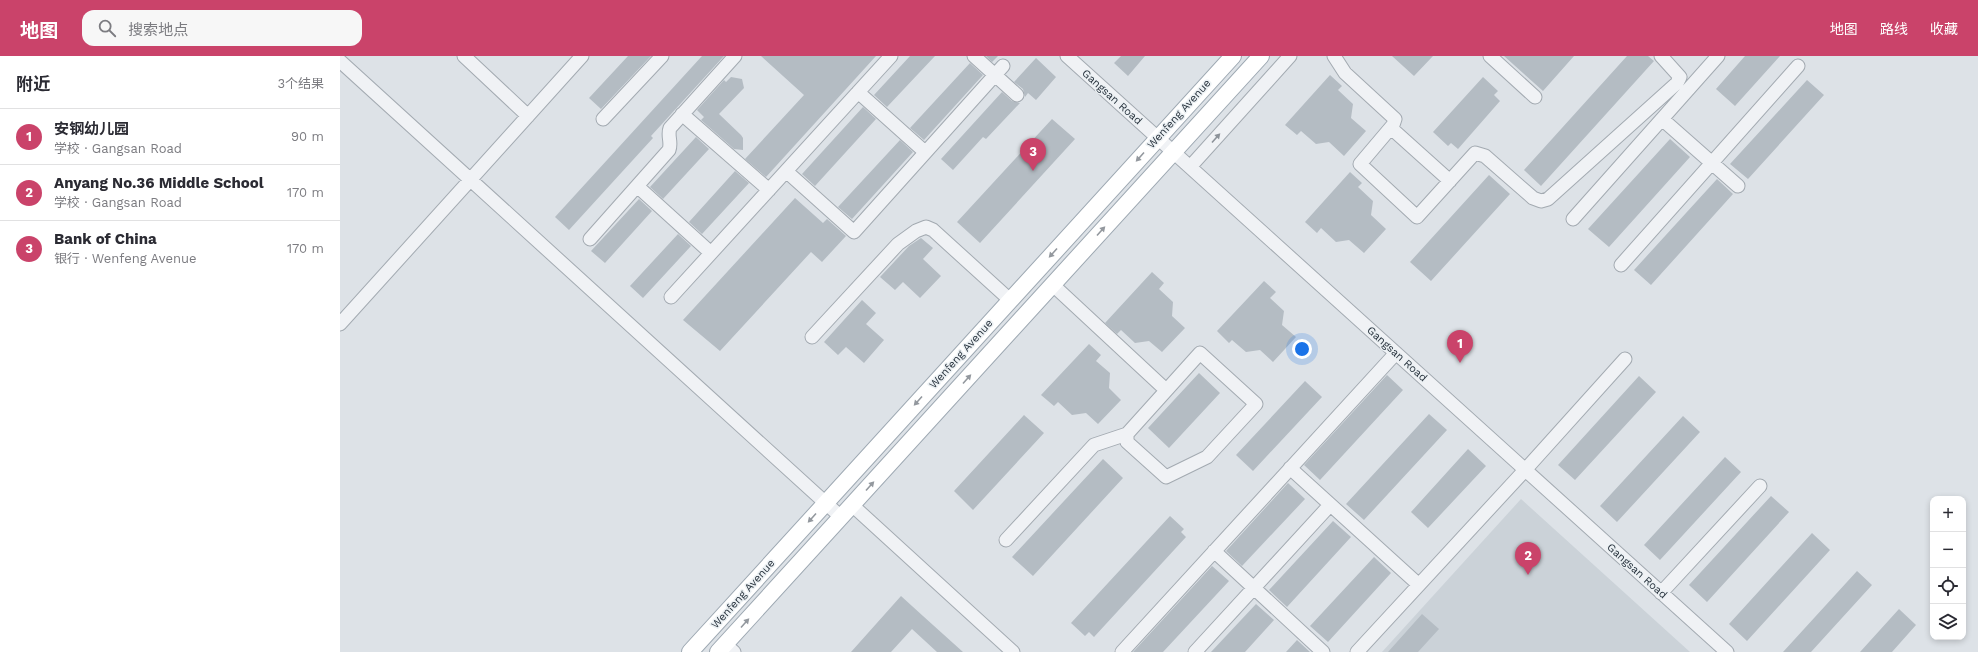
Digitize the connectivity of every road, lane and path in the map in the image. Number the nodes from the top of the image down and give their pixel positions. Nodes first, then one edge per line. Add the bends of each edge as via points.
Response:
1 (464, 56) edge
2 (582, 56) edge
3 (662, 56) edge
4 (735, 56) edge
5 (891, 56) edge
6 (974, 56) edge
7 (1067, 56) edge
8 (1233, 56) edge
9 (1261, 56) edge
10 (1290, 56) edge
11 (1334, 56) edge
12 (1490, 56) edge
13 (1661, 56) edge
14 (1718, 56) edge
15 (340, 61) edge
16 (1798, 66) dead end
17 (999, 70) junction
18 (858, 92) junction
19 (1017, 94) dead end
20 (1535, 97) dead end
21 (682, 114) junction
22 (528, 116) junction
23 (603, 119) dead end
24 (1662, 119) junction
25 (1391, 128) junction
26 (1158, 138) junction
27 (925, 152) junction
28 (1174, 152) junction
29 (1712, 163) junction
30 (1190, 167) junction
31 (786, 171) junction
32 (470, 180) junction
33 (1450, 181) junction
34 (637, 186) junction
35 (1738, 186) dead end
36 (769, 190) junction
37 (1573, 219) dead end
38 (590, 239) dead end
39 (711, 253) junction
40 (1621, 265) dead end
41 (1053, 285) junction
42 (671, 297) dead end
43 (1010, 300) junction
44 (340, 324) edge
45 (812, 337) dead end
46 (1396, 353) junction
47 (1625, 359) dead end
48 (1166, 390) junction
49 (1126, 434) junction
50 (1290, 468) junction
51 (1525, 470) junction
52 (1760, 486) dead end
53 (826, 503) junction
54 (852, 505) junction
55 (1330, 505) junction
56 (841, 517) junction
57 (1006, 540) dead end
58 (1214, 551) junction
59 (1419, 585) junction
60 (1254, 588) junction
61 (1662, 593) junction
62 (726, 650) edge
63 (690, 652) edge
64 (1013, 652) edge
65 (1122, 652) edge
66 (1196, 652) edge
67 (1323, 652) edge
68 (1357, 652) edge
69 (1727, 652) edge

1 - 22 street
2 - 22 street
3 - 23 street
4 - 21 street
5 - 18 street
6 - 17 street
7 - 26 street, Gangsan Road
8 - 26 main road, Wenfeng Avenue
9 - 28 main road, Wenfeng Avenue
30 -> 10 street
11 - 25 street via 1345,73 1395,119
12 - 20 street
13 - 33 street via 1680,77 1677,83 1548,199 1541,201 1533,198 1481,153 1476,153
14 - 24 street
15 - 32 street
16 - 29 street
17 - 19 street
17 - 27 street
18 - 27 street
18 - 31 street
21 - 34 street via 668,133 671,146 669,150
21 - 36 street
22 - 32 street
24 - 29 street
24 - 37 street
25 - 33 street
25 - 33 street via 1360,164 1417,217
26 - 28 street, Gangsan Road
26 -> 43 main road, Wenfeng Avenue
27 - 31 street via 854,232
28 - 30 street, Gangsan Road
41 -> 28 main road, Wenfeng Avenue
29 - 35 street
29 - 40 street
30 - 46 street, Gangsan Road
31 - 36 street
32 - 44 street
32 - 53 street
34 - 38 street
34 - 39 street
36 - 39 street
39 - 42 street
41 - 48 street
54 -> 41 main road, Wenfeng Avenue
43 - 45 street via 933,230 926,227 898,244
43 -> 53 main road, Wenfeng Avenue
46 - 50 street
46 - 51 street, Gangsan Road
47 - 51 street
48 - 49 street
48 - 49 street via 1200,353 1256,404 1208,457 1166,477 1127,442
49 - 57 street via 1094,445
50 - 55 street
50 - 58 street
51 - 59 street
51 - 61 street, Gangsan Road
52 - 61 street
53 - 56 street
53 -> 63 main road, Wenfeng Avenue
54 - 56 main road, Wenfeng Avenue
54 - 64 street
55 - 59 street
55 - 60 street
62 -> 56 main road, Wenfeng Avenue
58 - 60 street
58 - 65 street
59 - 68 street
60 - 66 street
60 - 67 street
61 - 69 street, Gangsan Road

